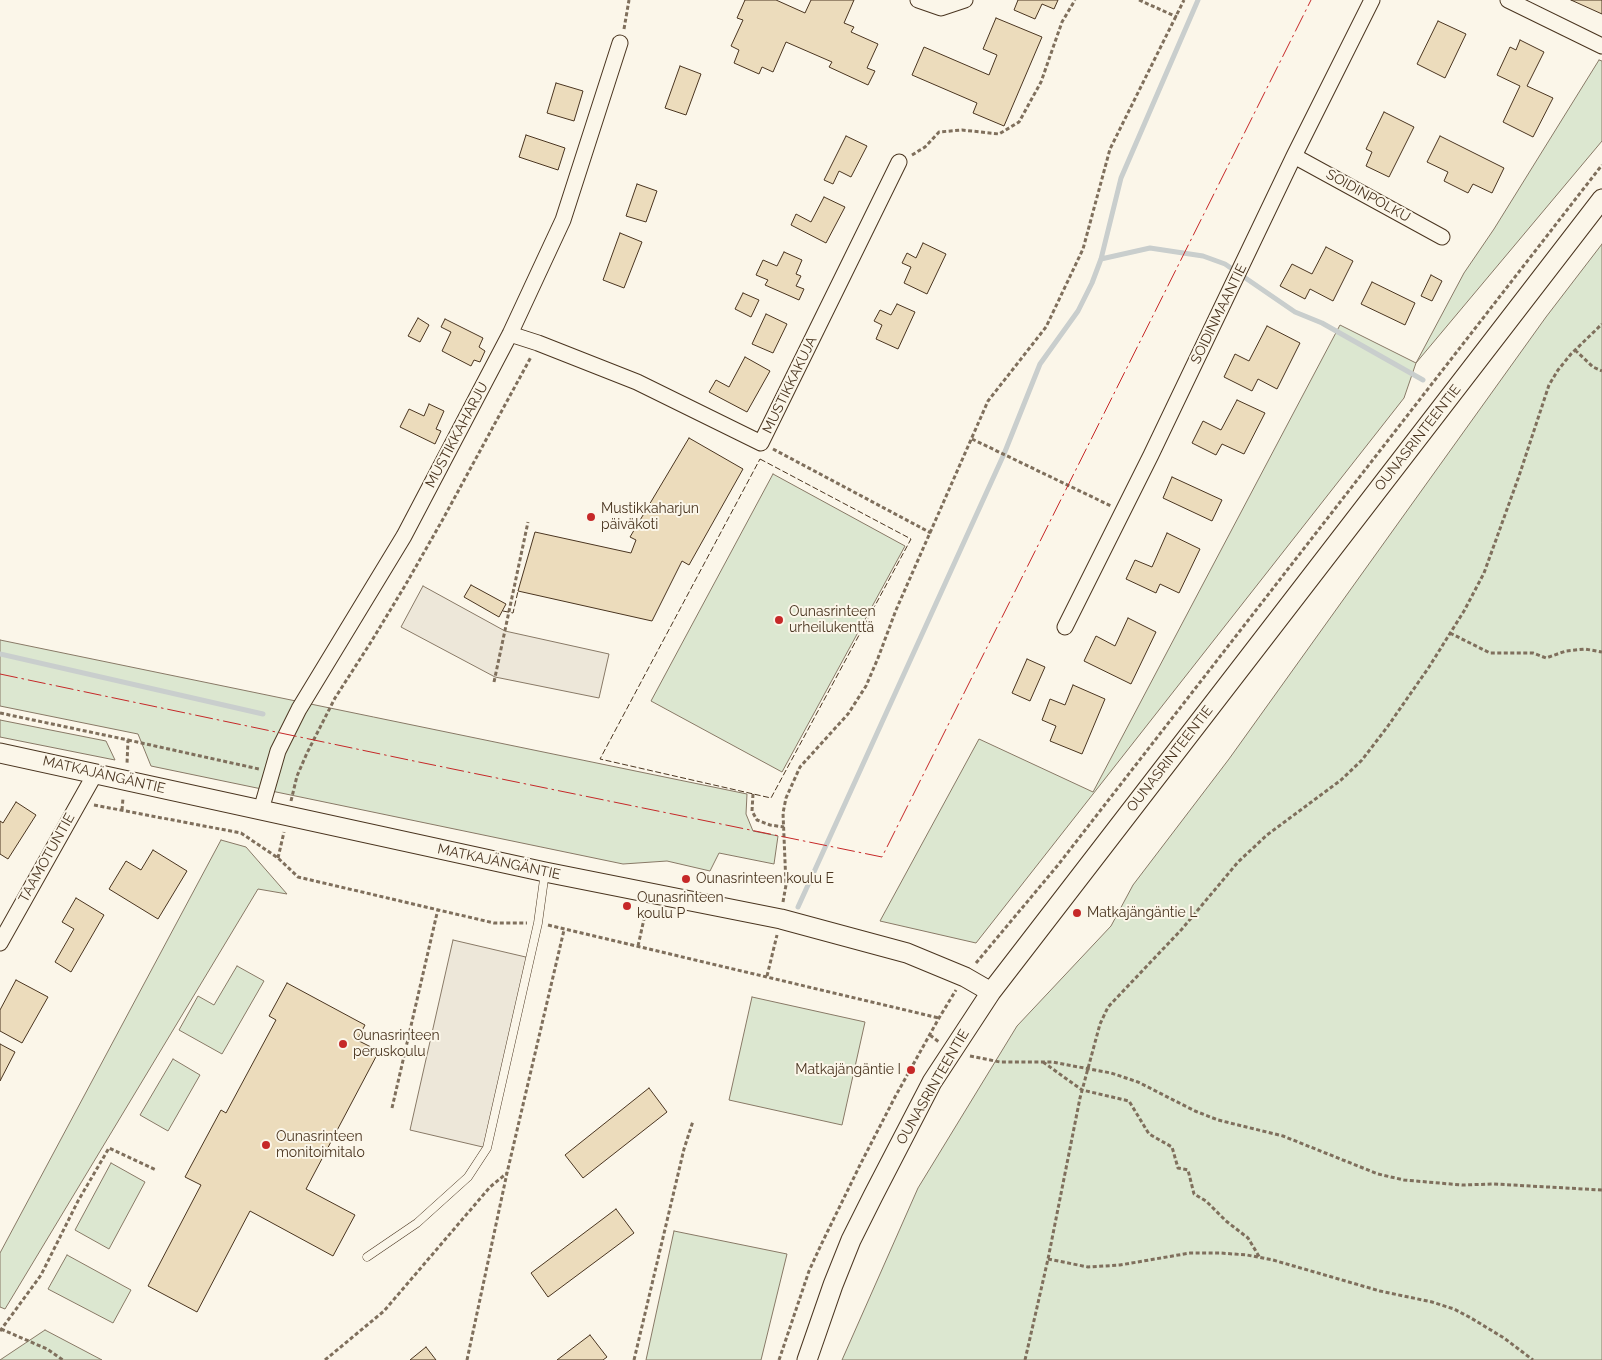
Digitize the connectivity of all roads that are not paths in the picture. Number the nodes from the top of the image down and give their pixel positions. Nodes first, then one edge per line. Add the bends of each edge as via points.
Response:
1 (918, 0) edge
2 (965, 0) edge
3 (1372, 0) edge
4 (1508, 0) edge
5 (620, 43) road end
6 (1602, 46) edge
7 (1294, 156) junction
8 (900, 162) road end
9 (1602, 199) edge
10 (1442, 237) dead end
11 (510, 334) junction
12 (1065, 627) dead end
13 (0, 753) edge
14 (95, 774) junction
15 (261, 810) junction
16 (545, 872) junction
17 (0, 944) edge
18 (991, 992) junction
19 (367, 1256) dead end
20 (807, 1360) edge

1 - 2 street via 941,8
3 - 7 street, SOIDINMAANTIE
4 - 6 street
5 - 11 street, MUSTIKKAHARJU via 563,220
7 - 10 street, SOIDINPOLKU
7 - 12 street, SOIDINMAANTIE
8 - 11 street, MUSTIKKAKUJA via 761,443 637,382
9 - 18 street, OUNASRINTEENTIE
11 - 15 street, MUSTIKKAHARJU via 404,536 298,709 278,751
13 - 14 street, MATKAJÄNGÄNTIE
14 - 15 street, MATKAJÄNGÄNTIE
14 - 17 street, TAAMOTUNTIE
15 - 16 street, MATKAJÄNGÄNTIE
16 - 18 street, MATKAJÄNGÄNTIE via 780,920 907,953 965,977
16 - 19 lane via 538,923 487,1148 468,1177 417,1223
18 - 20 street, OUNASRINTEENTIE via 932,1082 900,1142 851,1240

